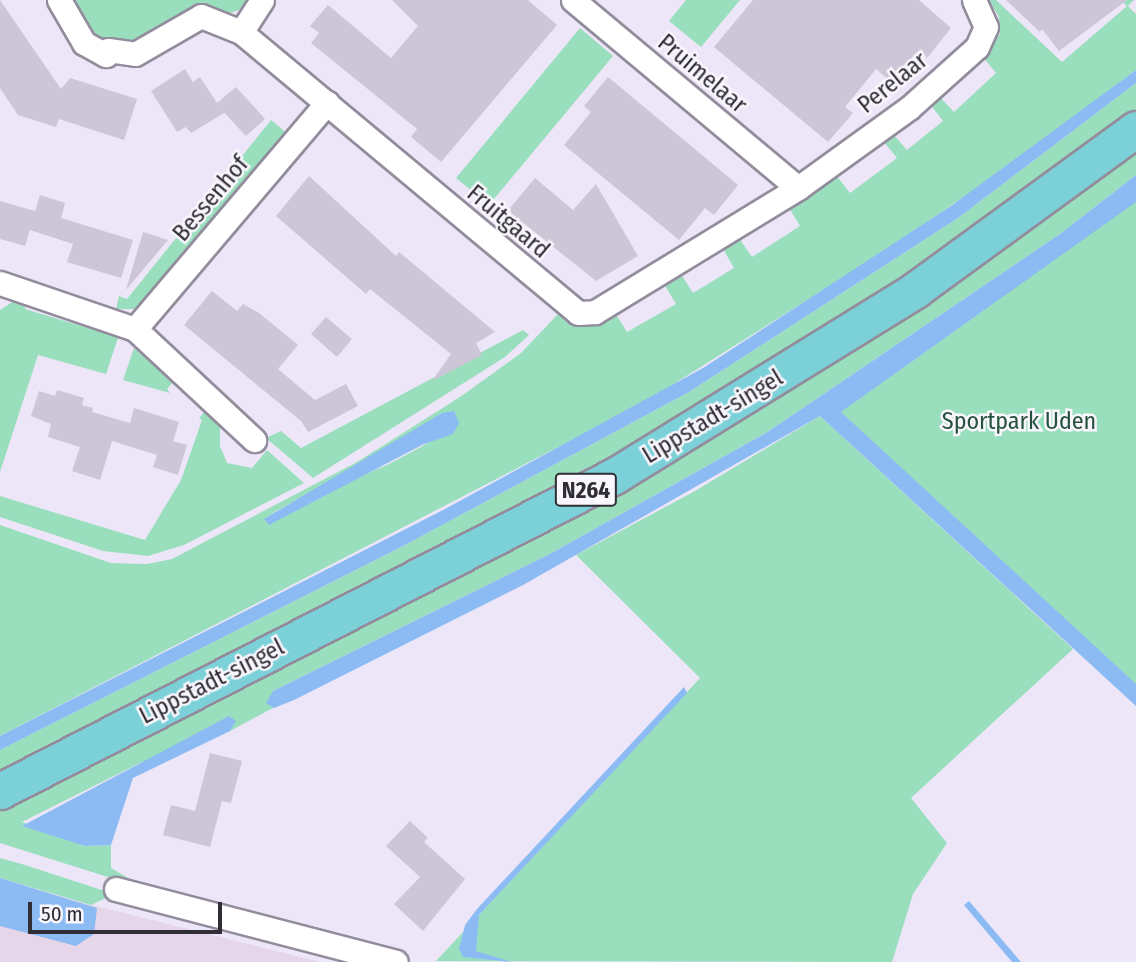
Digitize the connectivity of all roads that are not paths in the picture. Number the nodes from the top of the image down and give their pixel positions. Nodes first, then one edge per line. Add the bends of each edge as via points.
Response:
1 (58, 0) edge
2 (262, 0) edge
3 (573, 0) edge
4 (974, 0) edge
5 (240, 32) junction
6 (327, 103) junction
7 (1136, 129) edge
8 (798, 188) junction
9 (0, 283) edge
10 (135, 329) junction
11 (254, 440) dead end
12 (0, 791) edge
13 (116, 889) dead end
14 (396, 962) edge

1 - 5 street, Fruitgaard via 84,43 106,55 108,50 135,54 201,16
2 - 5 street
3 - 8 street, Pruimelaar
4 - 8 street, Perelaar via 986,27 977,47 909,108
5 - 6 street, Fruitgaard
6 - 8 street, Fruitgaard via 578,313 595,312
6 - 10 street, Bessenhof
7 - 12 main road, Lippstadt-singel / N264 via 915,290 627,468
9 - 10 street
10 - 11 street
13 - 14 street

